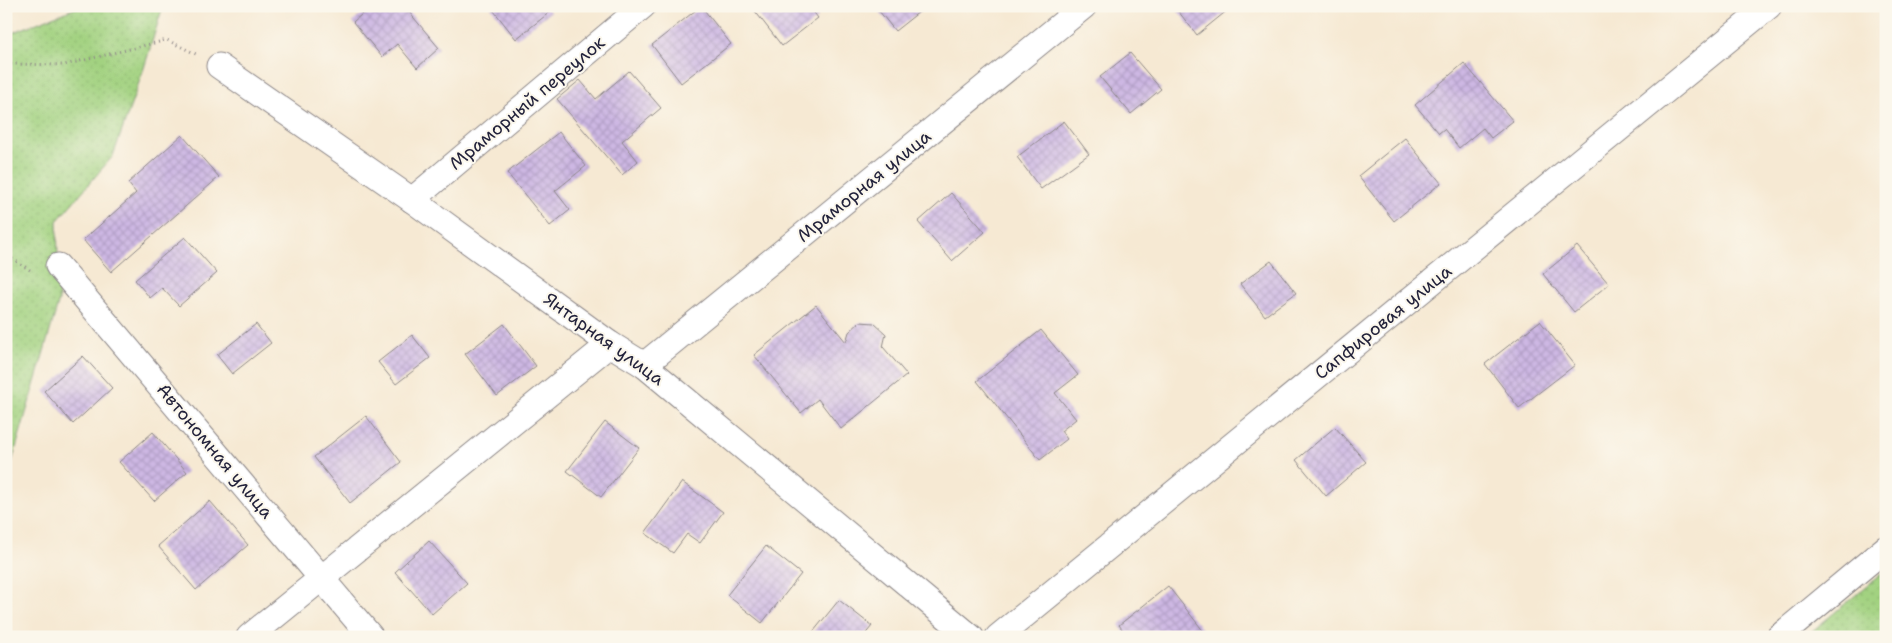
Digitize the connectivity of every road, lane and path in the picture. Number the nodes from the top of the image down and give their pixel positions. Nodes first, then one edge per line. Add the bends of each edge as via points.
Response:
1 (643, 6) edge
2 (1084, 6) edge
3 (1769, 6) edge
4 (6, 62) edge
5 (219, 66) joint
6 (412, 200) junction
7 (58, 266) dead end
8 (610, 344) junction
9 (644, 365) junction
10 (1886, 548) edge
11 (322, 579) junction
12 (249, 637) edge
13 (371, 637) edge
14 (971, 637) edge
15 (998, 637) edge
16 (1779, 637) edge

1 - 6 street, Мраморный переулок
2 - 9 street, Мраморная улица
3 - 15 street, Сапфировая улица
4 - 5 path via 64,65 167,40
5 - 6 street, Янтарная улица
6 - 8 street, Янтарная улица
7 - 11 street, Автономная улица
8 - 9 street, Янтарная улица
8 - 11 street
9 - 14 street, Янтарная улица
10 - 16 street
11 - 12 street
11 - 13 street, Автономная улица

